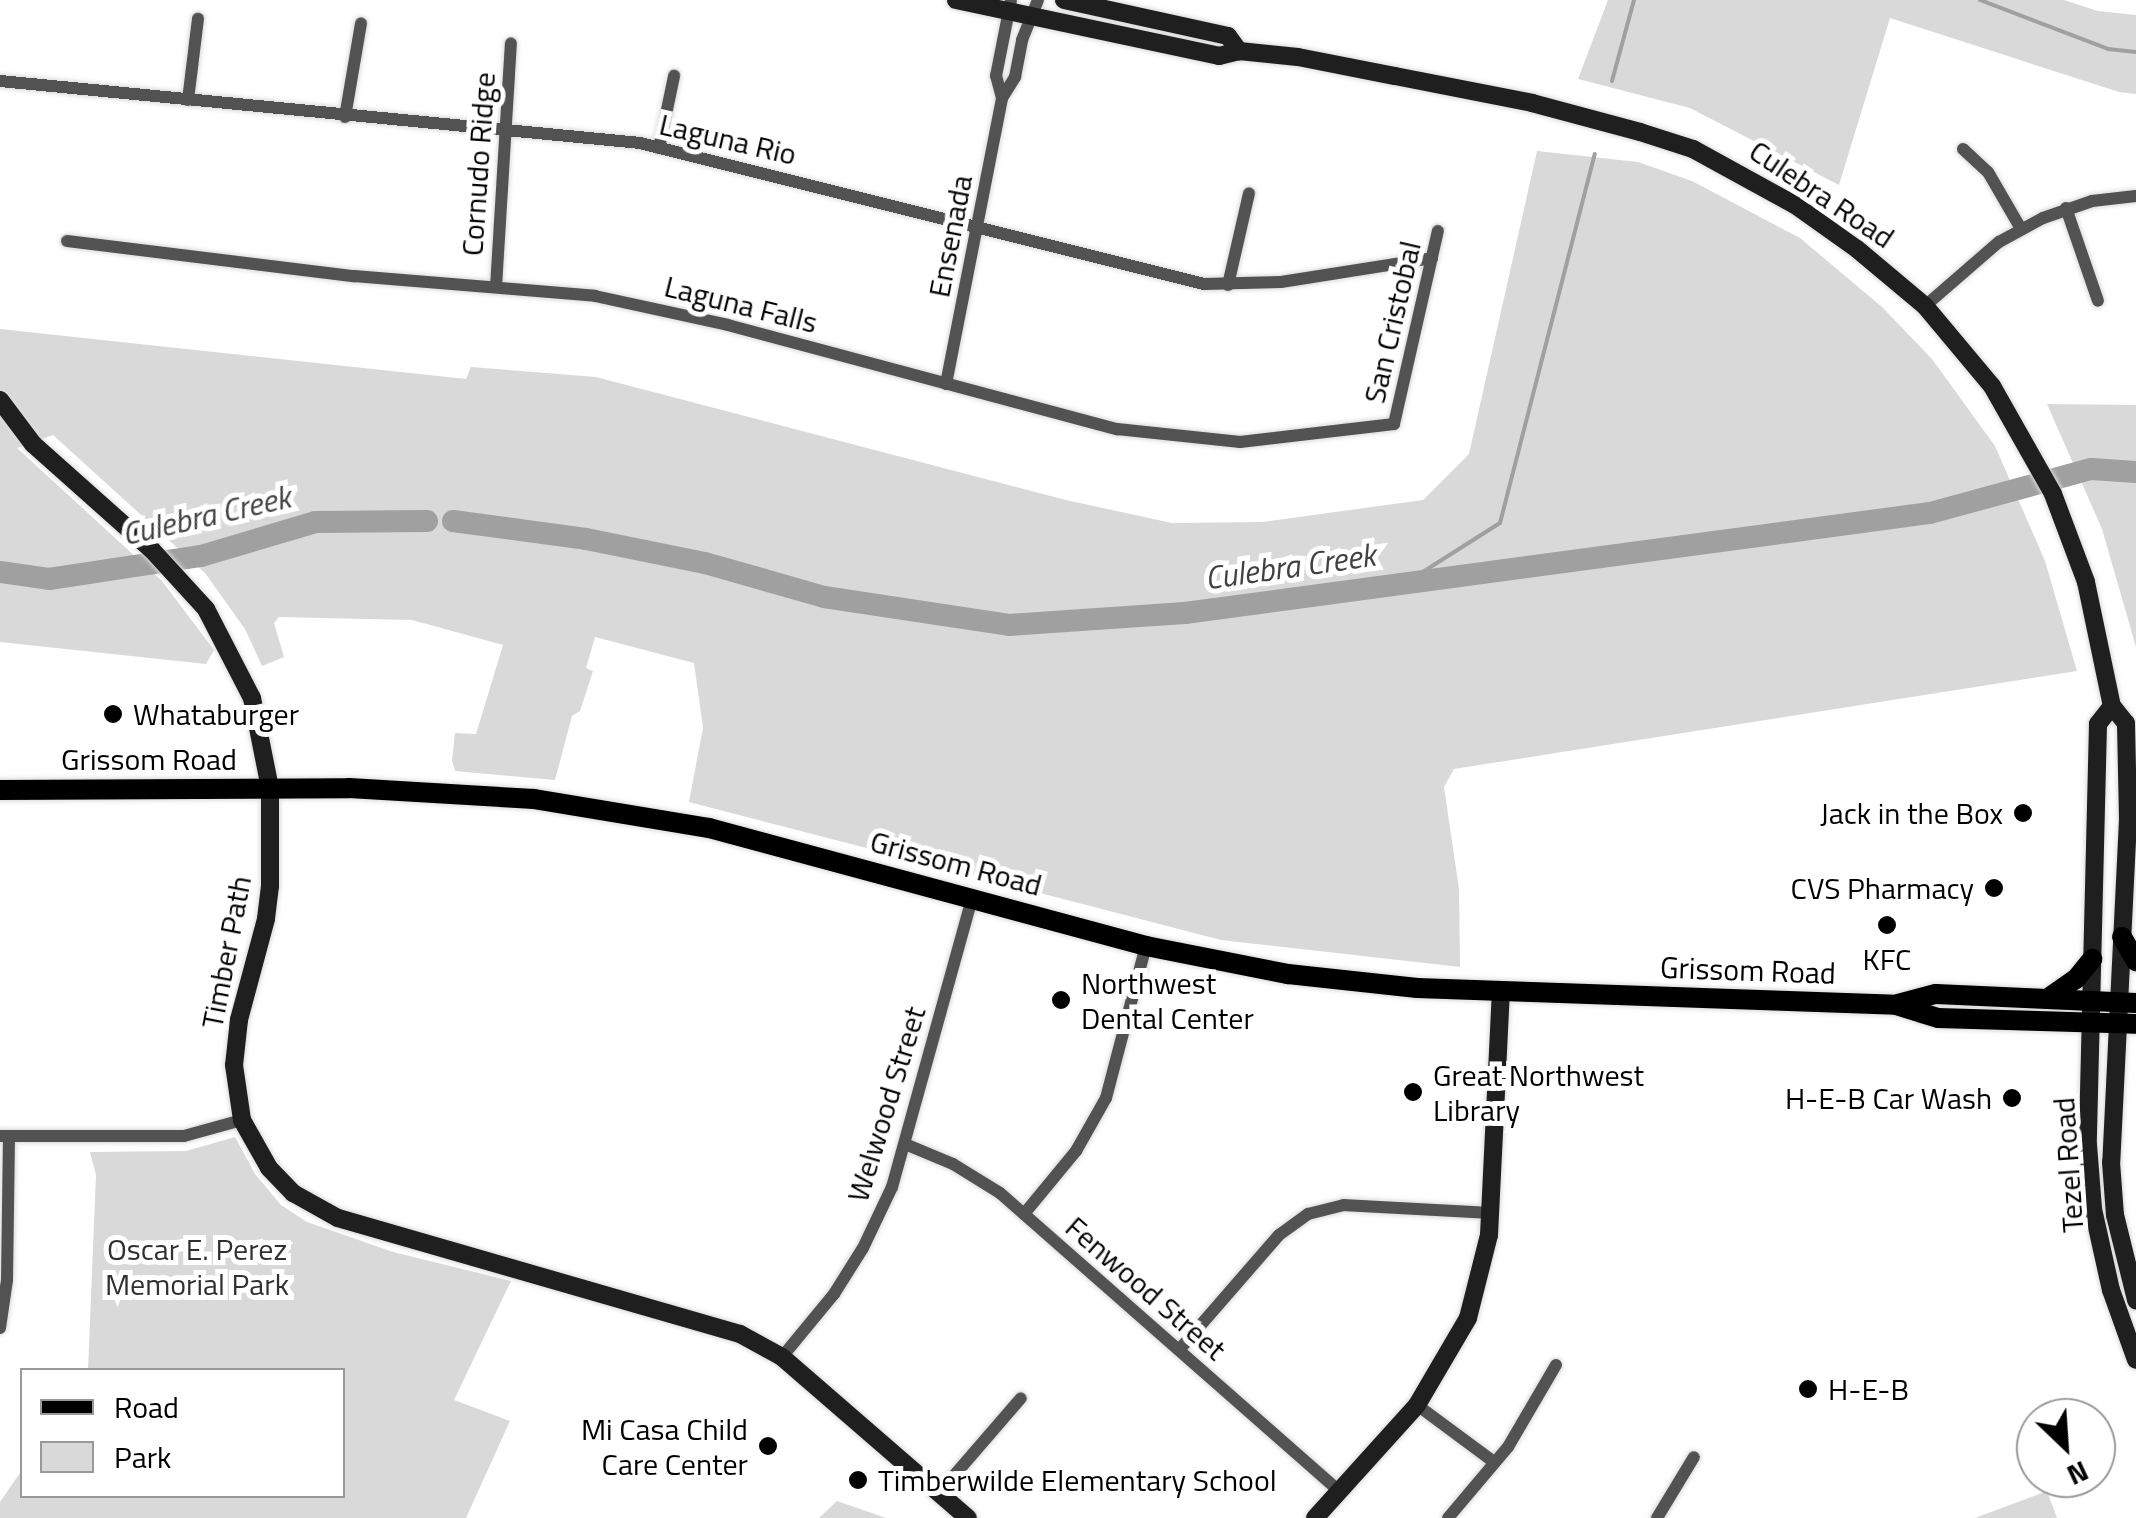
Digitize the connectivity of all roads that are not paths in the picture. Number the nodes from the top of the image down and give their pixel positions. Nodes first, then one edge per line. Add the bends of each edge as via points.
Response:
1 (956, 0) edge
2 (1064, 0) edge
3 (1010, 6) edge
4 (1035, 8) edge
5 (198, 19) dead end
6 (361, 23) dead end
7 (511, 43) dead end
8 (1239, 51) junction
9 (674, 76) dead end
10 (0, 81) edge
11 (1002, 98) junction
12 (188, 100) junction
13 (346, 117) junction
14 (505, 130) junction
15 (659, 148) junction
16 (1963, 149) dead end
17 (1250, 193) dead end
18 (2136, 196) edge
19 (2066, 208) junction
20 (977, 228) junction
21 (2020, 229) junction
22 (1438, 232) dead end
23 (67, 241) dead end
24 (1432, 258) junction
25 (1228, 285) junction
26 (496, 287) junction
27 (2098, 301) dead end
28 (1925, 306) junction
29 (946, 384) junction
30 (0, 400) edge
31 (1394, 424) joint
32 (2112, 706) junction
33 (270, 788) junction
34 (0, 790) edge
35 (972, 899) junction
36 (2122, 936) junction
37 (1146, 946) junction
38 (2092, 958) junction
39 (2136, 961) edge
40 (1501, 992) junction
41 (2047, 999) junction
42 (1896, 1005) junction
43 (2090, 1012) junction
44 (2127, 1013) edge
45 (242, 1120) junction
46 (4, 1136) edge
47 (905, 1144) junction
48 (1490, 1213) junction
49 (1024, 1214) junction
50 (2111, 1290) junction
51 (2133, 1292) edge
52 (0, 1328) edge
53 (1179, 1350) junction
54 (782, 1357) junction
55 (2136, 1360) edge
56 (1556, 1365) dead end
57 (1021, 1398) dead end
58 (1417, 1406) junction
59 (1694, 1457) dead end
60 (1494, 1462) junction
61 (1339, 1491) junction
62 (938, 1493) junction
63 (968, 1518) edge
64 (1315, 1518) edge
65 (1448, 1518) edge
66 (1658, 1518) edge

1 - 3 main road, Culebra Road
2 - 8 main road, Culebra Road via 1228,36
3 - 4 main road, Culebra Road
3 - 11 street, Ensenada via 996,76
4 - 8 main road, Culebra Road via 1219,56
4 - 11 street, Ensenada
5 - 12 street
6 - 13 street
7 - 14 street, Cornudo Ridge
8 - 28 main road, Culebra Road via 1532,103 1693,149 1826,225
9 - 15 street
10 - 12 street, Laguna Rio
11 - 20 street, Ensenada
12 - 13 street, Laguna Rio
13 - 14 street, Laguna Rio
14 - 15 street, Laguna Rio
14 - 26 street, Cornudo Ridge
15 - 20 street, Laguna Rio
16 - 21 street via 1988,172
17 - 25 street
18 - 19 street
19 - 21 street
19 - 27 street
20 - 25 street, Laguna Rio via 1152,274
20 - 29 street, Ensenada
21 - 28 street
22 - 24 street, San Cristobal
23 - 26 street, Laguna Falls
24 - 25 street, Laguna Rio
24 - 31 street, San Cristobal
26 - 29 street, Laguna Falls via 651,306
28 - 32 main road, Culebra Road via 1992,386 2060,509 2100,635
29 - 31 street, Laguna Falls via 1117,428 1210,442 1315,437
30 - 33 main road, Timber Path via 34,444 206,610 239,666 265,745
32 - 36 main road, Culebra Road via 2126,723
32 - 38 main road, Culebra Road via 2098,724
33 - 34 main road, Grissom Road
33 - 35 main road, Grissom Road via 412,790 609,810 791,848
33 - 45 main road, Timber Path via 266,919 236,1042
35 - 37 main road, Grissom Road
35 - 47 street, Welwood Street
36 - 39 main road
36 - 44 main road, Culebra Road
37 - 40 main road, Grissom Road via 1354,982
37 - 49 street via 1106,1098 1076,1151
38 - 41 main road
38 - 43 main road, Culebra Road
40 - 42 main road, Grissom Road
40 - 48 main road
41 - 42 main road, Grissom Road via 1936,994
41 - 43 main road, Grissom Road
42 - 43 main road, Grissom Road via 1938,1018
43 - 44 main road, Grissom Road
43 - 50 main road, Tezel Road via 2090,1179
44 - 51 main road, Tezel Road via 2111,1162
45 - 46 street via 184,1136
45 - 54 main road, Timber Path via 281,1181 338,1218 718,1326
46 - 52 street via 7,1280
47 - 49 street, Fenwood Street via 982,1180
47 - 54 street, Welwood Street via 863,1248
48 - 53 street via 1344,1205 1308,1214 1279,1235
48 - 58 main road via 1468,1318
49 - 53 street, Fenwood Street
50 - 51 street
50 - 55 main road, Tezel Road
53 - 61 street, Fenwood Street
54 - 62 main road, Timber Path
56 - 60 street via 1522,1428
57 - 62 street
58 - 60 street
58 - 61 main road
59 - 66 street
60 - 65 street
61 - 64 main road
62 - 63 main road, Timber Path

